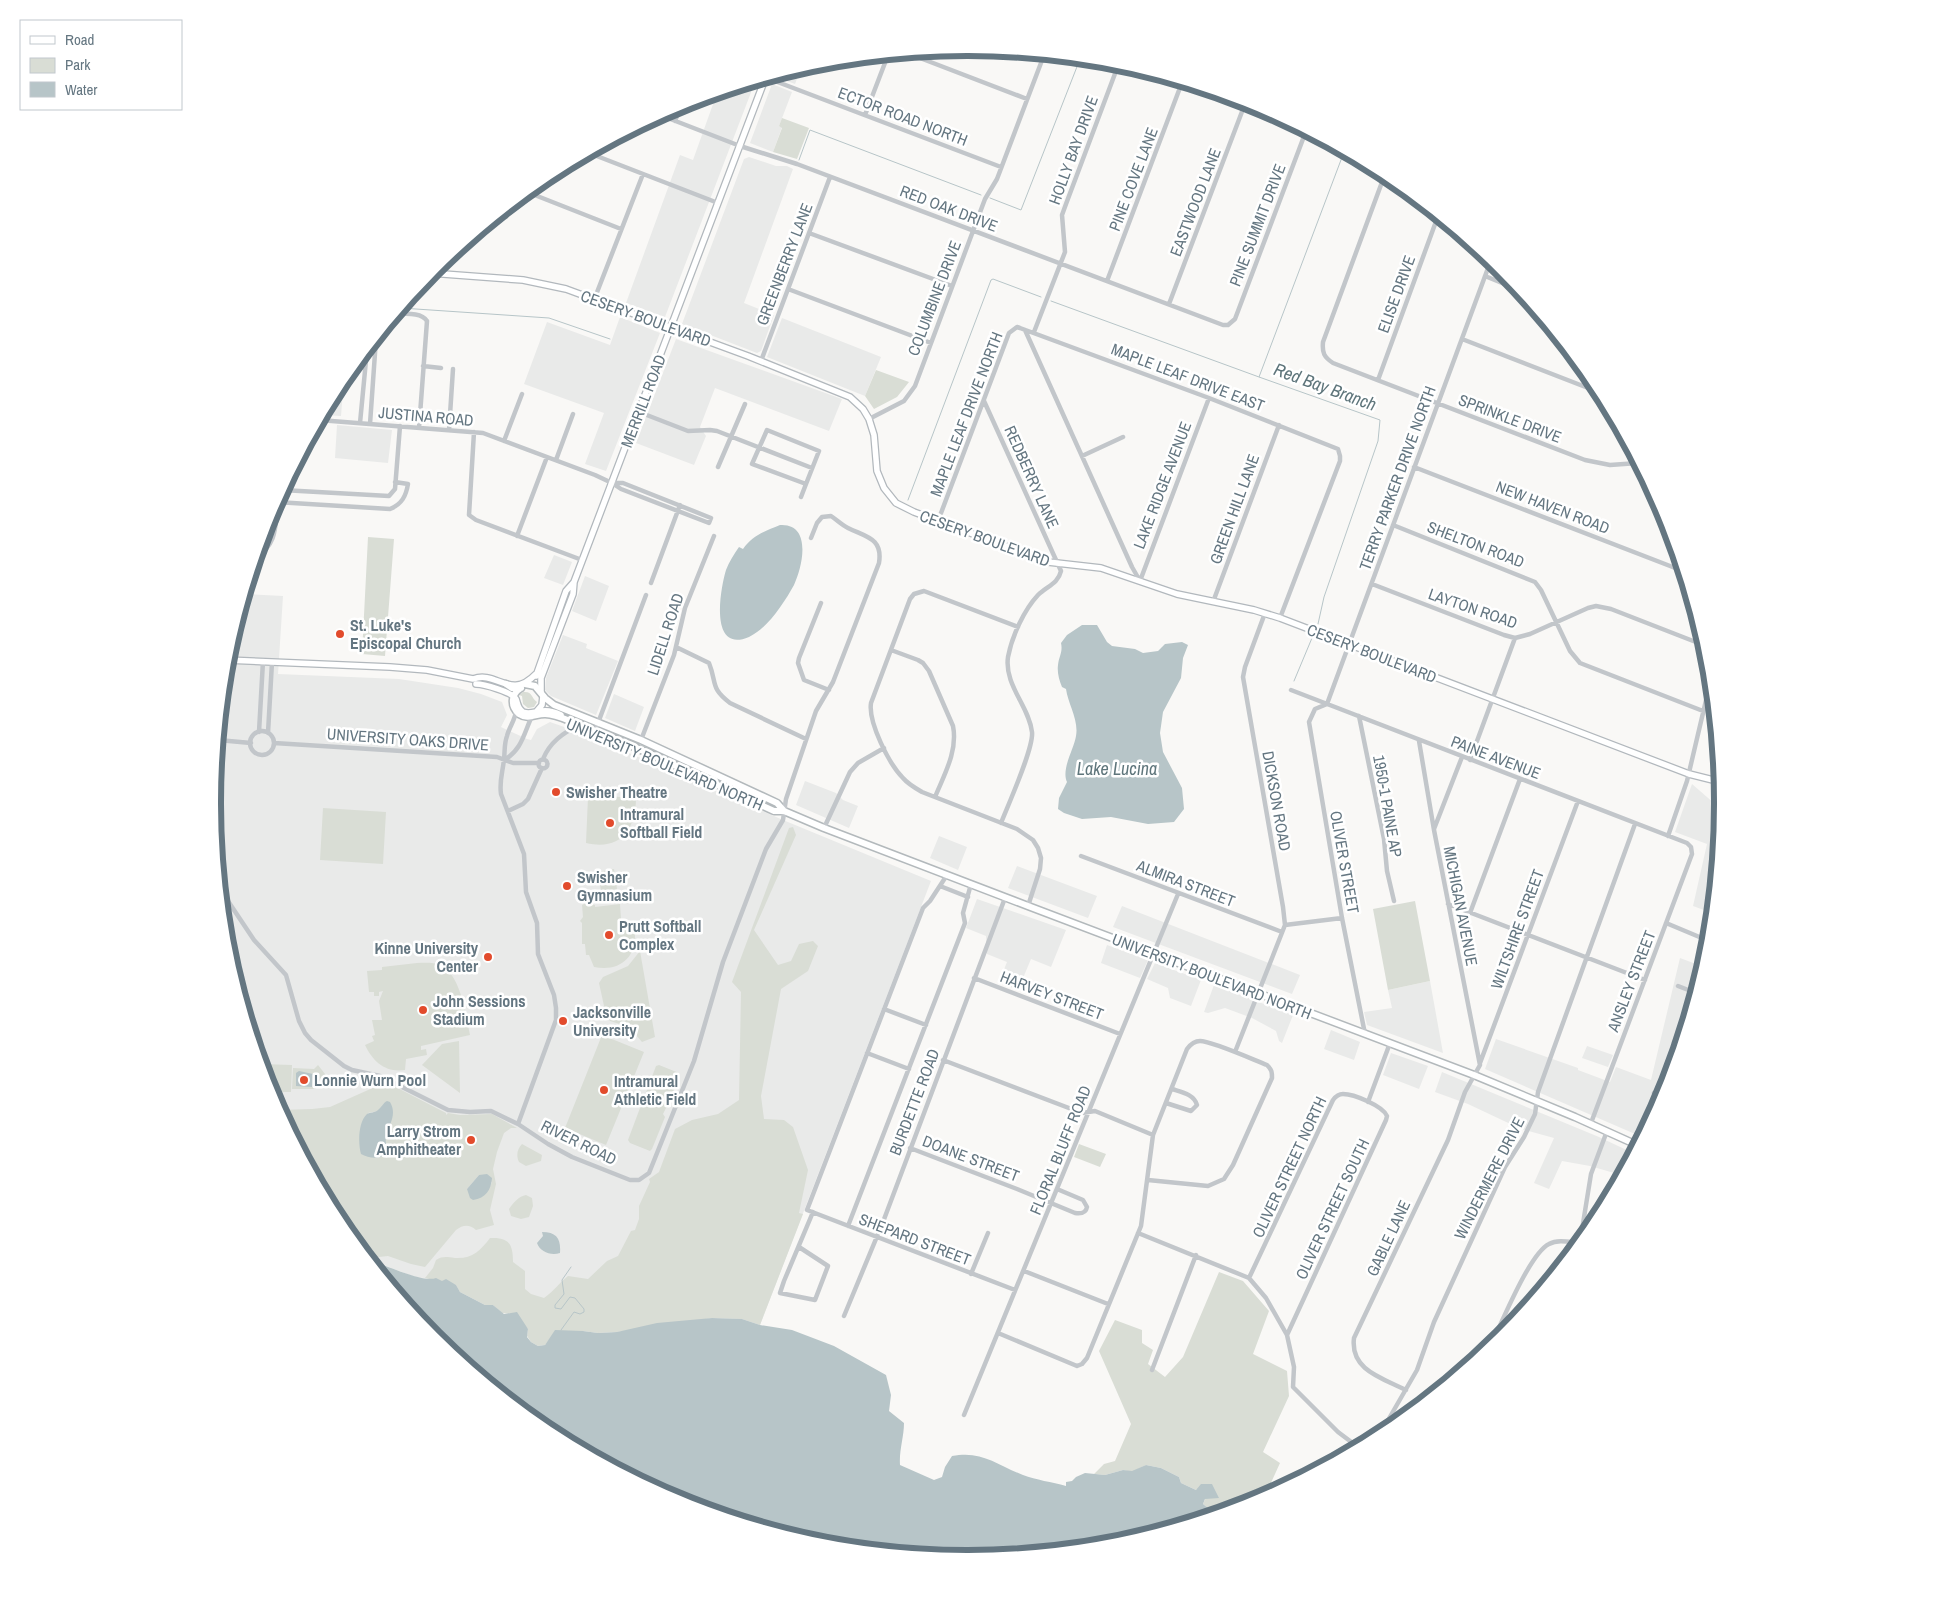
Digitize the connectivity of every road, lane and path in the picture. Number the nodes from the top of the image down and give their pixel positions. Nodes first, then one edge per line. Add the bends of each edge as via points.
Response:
1 (918, 58) edge
2 (886, 61) edge
3 (1042, 61) edge
4 (1116, 72) edge
5 (776, 82) edge
6 (763, 85) edge
7 (1180, 88) edge
8 (1027, 99) junction
9 (1243, 109) edge
10 (677, 115) edge
11 (865, 115) junction
12 (669, 119) edge
13 (675, 121) junction
14 (1304, 136) edge
15 (740, 146) junction
16 (595, 155) edge
17 (1001, 167) junction
18 (643, 174) junction
19 (830, 177) junction
20 (1382, 182) edge
21 (535, 195) edge
22 (718, 203) junction
23 (1436, 222) edge
24 (621, 229) junction
25 (973, 230) junction
26 (809, 233) junction
27 (1061, 264) junction
28 (1488, 267) edge
29 (440, 274) edge
30 (1484, 276) junction
31 (1108, 281) junction
32 (1504, 284) edge
33 (952, 286) junction
34 (788, 289) junction
35 (594, 300) junction
36 (1169, 304) junction
37 (403, 314) edge
38 (1228, 325) joint
39 (671, 329) junction
40 (1025, 329) junction
41 (1034, 332) junction
42 (1462, 339) junction
43 (931, 343) junction
44 (375, 348) edge
45 (366, 361) edge
46 (761, 361) junction
47 (424, 366) junction
48 (442, 368) dead end
49 (453, 369) dead end
50 (1378, 380) junction
51 (1588, 388) edge
52 (522, 394) dead end
53 (1208, 398) junction
54 (984, 401) junction
55 (745, 404) dead end
56 (1438, 404) junction
57 (639, 412) junction
58 (573, 414) dead end
59 (869, 419) junction
60 (327, 421) edge
61 (360, 423) junction
62 (370, 424) junction
63 (1279, 425) junction
64 (400, 426) junction
65 (418, 428) junction
66 (449, 430) junction
67 (474, 432) junction
68 (731, 437) junction
69 (1123, 437) dead end
70 (504, 441) junction
71 (759, 448) junction
72 (1082, 456) junction
73 (547, 457) junction
74 (556, 460) junction
75 (1632, 463) edge
76 (718, 467) dead end
77 (1414, 467) junction
78 (812, 468) junction
79 (395, 482) junction
80 (612, 482) junction
81 (806, 484) junction
82 (290, 491) edge
83 (801, 497) dead end
84 (285, 502) edge
85 (680, 505) junction
86 (678, 512) junction
87 (938, 521) junction
88 (1393, 525) junction
89 (274, 526) edge
90 (517, 536) junction
91 (714, 536) dead end
92 (811, 538) dead end
93 (265, 550) edge
94 (582, 560) junction
95 (1057, 564) junction
96 (1677, 569) edge
97 (1140, 581) junction
98 (574, 582) junction
99 (651, 583) dead end
100 (1372, 584) junction
101 (646, 595) dead end
102 (1213, 602) junction
103 (821, 603) dead end
104 (1265, 613) junction
105 (1280, 618) junction
106 (1557, 622) junction
107 (1018, 627) junction
108 (1516, 638) junction
109 (1697, 642) edge
110 (1349, 644) junction
111 (676, 647) junction
112 (891, 650) junction
113 (234, 660) edge
114 (263, 661) junction
115 (272, 662) junction
116 (474, 681) junction
117 (506, 684) joint
118 (526, 686) junction
119 (830, 690) junction
120 (1291, 690) dead end
121 (542, 696) junction
122 (1707, 697) edge
123 (1493, 700) junction
124 (514, 703) junction
125 (261, 704) junction
126 (270, 704) junction
127 (1327, 704) junction
128 (1703, 712) junction
129 (534, 714) junction
130 (1359, 716) junction
131 (598, 722) junction
132 (580, 725) junction
133 (595, 731) junction
134 (259, 732) junction
135 (268, 733) junction
136 (806, 739) junction
137 (223, 740) edge
138 (641, 740) junction
139 (1419, 741) junction
140 (251, 743) junction
141 (274, 743) junction
142 (884, 748) junction
143 (1462, 757) junction
144 (543, 759) junction
145 (504, 760) junction
146 (1470, 760) junction
147 (539, 764) junction
148 (542, 768) junction
149 (709, 771) junction
150 (1689, 774) junction
151 (705, 779) junction
152 (1520, 779) junction
153 (1714, 780) edge
154 (935, 797) junction
155 (1578, 801) junction
156 (784, 811) junction
157 (508, 812) junction
158 (1002, 823) junction
159 (1635, 824) junction
160 (824, 828) junction
161 (1434, 830) junction
162 (1668, 836) junction
163 (1691, 847) joint
164 (1081, 856) dead end
165 (947, 875) junction
166 (971, 884) junction
167 (940, 886) junction
168 (1178, 894) junction
169 (968, 897) junction
170 (1005, 898) junction
171 (227, 899) edge
172 (1394, 901) dead end
173 (1448, 904) junction
174 (1028, 906) junction
175 (1470, 913) junction
176 (1342, 918) junction
177 (1666, 923) junction
178 (1285, 925) junction
179 (1282, 932) junction
180 (1528, 936) junction
181 (1702, 938) edge
182 (1155, 954) junction
183 (1587, 958) junction
184 (974, 978) junction
185 (1645, 980) junction
186 (1678, 986) dead end
187 (1690, 991) edge
188 (1258, 993) junction
189 (884, 1009) junction
190 (926, 1025) junction
191 (1120, 1034) junction
192 (1366, 1034) junction
193 (1390, 1043) junction
194 (1235, 1052) junction
195 (867, 1054) junction
196 (944, 1060) junction
197 (1480, 1065) junction
198 (909, 1069) junction
199 (1474, 1075) junction
200 (1172, 1088) junction
201 (1536, 1100) junction
202 (1368, 1102) junction
203 (1166, 1103) junction
204 (1089, 1112) junction
205 (518, 1124) junction
206 (1591, 1124) junction
207 (1607, 1131) junction
208 (1153, 1135) junction
209 (1632, 1143) edge
210 (910, 1148) junction
211 (1148, 1180) junction
212 (1057, 1189) junction
213 (1052, 1203) junction
214 (813, 1212) junction
215 (848, 1226) junction
216 (1582, 1227) edge
217 (988, 1233) dead end
218 (1138, 1233) junction
219 (876, 1237) junction
220 (1571, 1242) edge
221 (799, 1247) junction
222 (1196, 1256) junction
223 (1024, 1271) junction
224 (971, 1274) junction
225 (1249, 1278) junction
226 (1015, 1290) junction
227 (1108, 1304) junction
228 (844, 1316) dead end
229 (1500, 1326) edge
230 (998, 1333) junction
231 (1288, 1335) junction
232 (1152, 1370) dead end
233 (1406, 1390) junction
234 (964, 1415) dead end
235 (1389, 1419) edge
236 (1352, 1443) edge

1 - 8 street
2 - 11 street
3 - 8 street, COLUMBINE DRIVE
4 - 27 street, HOLLY BAY DRIVE via 1062,215 1065,252
5 - 11 street, ECTOR ROAD NORTH
6 - 15 main road, MERRILL ROAD
7 - 31 street, PINE COVE LANE
8 - 17 street, COLUMBINE DRIVE
9 - 36 street, EASTWOOD LANE
10 - 13 street
11 - 17 street, ECTOR ROAD NORTH
12 - 13 street, RED OAK DRIVE
13 - 15 street, RED OAK DRIVE
14 - 38 street, PINE SUMMIT DRIVE via 1236,318
15 - 19 street, RED OAK DRIVE
15 - 22 main road, MERRILL ROAD
16 - 18 street
17 - 25 street, COLUMBINE DRIVE
18 - 22 street
18 - 24 street
19 - 25 street, RED OAK DRIVE
19 - 26 street, GREENBERRY LANE
20 - 50 street, SPRINKLE DRIVE via 1323,342 1323,354 1333,363
21 - 24 street
22 - 39 main road, MERRILL ROAD
23 - 50 street, ELISE DRIVE
24 - 35 street
25 - 27 street, RED OAK DRIVE
25 - 33 street, COLUMBINE DRIVE
26 - 33 street
26 - 34 street, GREENBERRY LANE
27 - 31 street, RED OAK DRIVE
27 - 41 street, HOLLY BAY DRIVE
28 - 30 street, TERRY PARKER DRIVE NORTH
29 - 35 main road, CESERY BOULEVARD via 534,282
30 - 32 street
30 - 42 street, TERRY PARKER DRIVE NORTH
31 - 36 street, RED OAK DRIVE
33 - 43 street, COLUMBINE DRIVE
34 - 43 street
34 - 46 street, GREENBERRY LANE
35 - 39 main road, CESERY BOULEVARD
36 - 38 street, RED OAK DRIVE
37 - 47 street via 420,315 427,321
39 - 46 main road, CESERY BOULEVARD
39 - 57 main road, MERRILL ROAD
40 - 41 street, MAPLE LEAF DRIVE EAST
40 - 54 street, MAPLE LEAF DRIVE NORTH via 1017,327 1009,333
40 - 72 street
41 - 53 street, MAPLE LEAF DRIVE EAST
42 - 51 street
42 - 56 street, TERRY PARKER DRIVE NORTH
43 - 59 street, COLUMBINE DRIVE via 910,394 896,406
44 - 62 street
45 - 61 street
46 - 59 main road, CESERY BOULEVARD via 850,397
47 - 48 street
47 - 65 street
49 - 66 street
50 - 56 street, SPRINKLE DRIVE
52 - 70 street
53 - 63 street, MAPLE LEAF DRIVE EAST
53 - 97 street, LAKE RIDGE AVENUE
54 - 87 street, MAPLE LEAF DRIVE NORTH
54 - 95 street, REDBERRY LANE
55 - 68 street
56 - 75 street, SPRINKLE DRIVE via 1585,460 1610,465
56 - 77 street, TERRY PARKER DRIVE NORTH
57 - 68 street via 688,431 710,430
57 - 80 main road, MERRILL ROAD
58 - 74 street
59 - 87 main road, CESERY BOULEVARD via 874,435 877,471 884,488 896,503
60 - 61 street, JUSTINA ROAD
61 - 62 street, JUSTINA ROAD
62 - 64 street, JUSTINA ROAD
63 - 102 street, GREEN HILL LANE
63 - 105 street, MAPLE LEAF DRIVE EAST via 1333,446 1339,452 1340,460
64 - 65 street, JUSTINA ROAD
64 - 79 street
65 - 66 street, JUSTINA ROAD
66 - 67 street, JUSTINA ROAD
67 - 70 street, JUSTINA ROAD
67 - 90 street via 469,515
68 - 71 street
68 - 76 street
69 - 72 street
70 - 73 street, JUSTINA ROAD
71 - 78 street
71 - 78 street via 766,430 819,451
71 - 81 street via 752,464
72 - 97 street
73 - 74 street, JUSTINA ROAD
73 - 90 street
74 - 80 street, JUSTINA ROAD
77 - 88 street, TERRY PARKER DRIVE NORTH
77 - 96 street, NEW HAVEN ROAD
78 - 81 street
79 - 82 street via 393,493 384,497
79 - 84 street via 408,484 401,502 390,509
80 - 85 street via 623,483
80 - 86 street via 620,489
80 - 94 main road, MERRILL ROAD
81 - 83 street
85 - 86 street
85 - 86 street via 711,518 709,523
86 - 99 street
87 - 95 main road, CESERY BOULEVARD
88 - 100 street, TERRY PARKER DRIVE NORTH
88 - 106 street, SHELTON ROAD via 1535,582
89 - 93 street via 273,540
90 - 94 street
91 - 111 street, LIDELL ROAD via 685,608
92 - 119 street, RIVER ROAD via 822,517 831,516 845,527 869,537 879,548 880,556
94 - 98 main road, MERRILL ROAD
95 - 97 main road, CESERY BOULEVARD via 1101,568
95 - 107 street via 1061,570 1059,577 1032,602
97 - 102 main road, CESERY BOULEVARD
98 - 118 main road, MERRILL ROAD via 566,591 536,674
98 - 121 main road, MERRILL ROAD via 573,594 541,678
100 - 108 street, LAYTON ROAD
100 - 110 street, TERRY PARKER DRIVE NORTH
101 - 131 street
102 - 104 main road, CESERY BOULEVARD
103 - 119 street via 798,663 804,680
104 - 105 main road, CESERY BOULEVARD
104 - 178 street, DICKSON ROAD via 1243,677
105 - 110 main road, CESERY BOULEVARD
106 - 108 street, LAYTON ROAD
106 - 109 street, LAYTON ROAD via 1588,608 1604,607
106 - 128 street, SHELTON ROAD via 1570,651 1580,663
107 - 112 street via 919,591 910,599
107 - 158 street via 1008,656 1008,668 1010,680 1030,724 1032,742
108 - 123 street
110 - 123 main road, CESERY BOULEVARD
110 - 127 street, TERRY PARKER DRIVE NORTH
111 - 136 street via 709,663 713,684 730,703
111 - 138 street, LIDELL ROAD
112 - 142 street via 870,711
112 - 154 street via 923,663 953,726 954,746
113 - 114 main road
114 - 115 main road
114 - 125 street
115 - 116 main road via 420,669
115 - 126 street
116 - 117 main road via 480,676
116 - 124 main road via 500,690
117 - 118 main road via 510,688
118 - 121 main road
118 - 121 main road
118 - 124 main road
119 - 136 street, RIVER ROAD via 816,710
120 - 127 street, PAINE AVENUE
121 - 129 main road via 541,708
121 - 131 main road, UNIVERSITY BOULEVARD NORTH via 554,706
122 - 128 street
123 - 146 street
123 - 150 main road, CESERY BOULEVARD
124 - 129 main road via 522,711
124 - 129 main road, UNIVERSITY BOULEVARD NORTH via 521,715
124 - 145 street via 515,717 505,741
125 - 126 street
125 - 134 street
126 - 135 street
127 - 130 street, PAINE AVENUE
127 - 176 street, OLIVER STREET via 1315,709 1309,722
128 - 150 street
129 - 132 main road, UNIVERSITY BOULEVARD NORTH via 548,714
129 - 145 street via 520,745 513,755
130 - 139 street, PAINE AVENUE
130 - 172 street, 1950-1 PAINE AP
131 - 133 street
131 - 138 main road, UNIVERSITY BOULEVARD NORTH
132 - 133 main road, UNIVERSITY BOULEVARD NORTH
132 - 144 street via 557,738
133 - 151 main road, UNIVERSITY BOULEVARD NORTH
134 - 135 street
134 - 140 street
135 - 141 street
136 - 156 street, RIVER ROAD
137 - 140 street
138 - 149 main road, UNIVERSITY BOULEVARD NORTH
139 - 143 street, PAINE AVENUE
139 - 161 street, MICHIGAN AVENUE
140 - 141 street via 255,753 262,755 269,753
141 - 145 street, UNIVERSITY OAKS DRIVE via 463,754
142 - 154 street via 903,779
142 - 160 street via 858,763 850,772
143 - 146 street, PAINE AVENUE
143 - 161 street
144 - 147 street
144 - 148 street via 548,764
145 - 147 street, UNIVERSITY OAKS DRIVE
145 - 157 street via 500,785
146 - 152 street, PAINE AVENUE
147 - 148 street
148 - 157 street via 528,799
149 - 151 main road
149 - 156 main road, UNIVERSITY BOULEVARD NORTH via 777,803
150 - 153 main road, CESERY BOULEVARD
150 - 162 street
151 - 156 main road, UNIVERSITY BOULEVARD NORTH via 774,810
152 - 155 street, PAINE AVENUE
152 - 175 street
154 - 158 street
155 - 159 street, PAINE AVENUE
155 - 180 street, WILTSHIRE STREET
156 - 160 main road, UNIVERSITY BOULEVARD NORTH
156 - 205 street, RIVER ROAD via 783,820 766,848 723,962 694,1061 649,1173 639,1180 630,1180 548,1144
157 - 205 street via 522,846 526,892 537,923 538,954 556,1008 556,1020
158 - 174 street via 1025,834 1038,848 1040,869
159 - 162 street, PAINE AVENUE
159 - 183 street, WINDERMERE DRIVE
160 - 165 main road, UNIVERSITY BOULEVARD NORTH
161 - 173 street, MICHIGAN AVENUE
162 - 163 street, PAINE AVENUE
163 - 177 street, ANSLEY STREET via 1692,854
164 - 168 street, ALMIRA STREET
165 - 166 main road, UNIVERSITY BOULEVARD NORTH
165 - 167 street
166 - 169 street
166 - 170 main road, UNIVERSITY BOULEVARD NORTH
167 - 169 street
167 - 189 street via 923,908
168 - 179 street, ALMIRA STREET
168 - 182 street, FLORAL BLUFF ROAD
169 - 190 street via 963,913 965,923
170 - 174 main road, UNIVERSITY BOULEVARD NORTH
170 - 184 street, BURDETTE ROAD
171 - 205 street, RIVER ROAD via 254,940 286,975 305,1033 332,1058 352,1070 380,1076 448,1110 488,1110
173 - 175 street
173 - 197 street, MICHIGAN AVENUE
174 - 182 main road, UNIVERSITY BOULEVARD NORTH
175 - 180 street
176 - 178 street
176 - 192 street, OLIVER STREET
177 - 181 street
177 - 185 street, ANSLEY STREET
178 - 179 street
179 - 188 street
180 - 183 street
180 - 197 street, WILTSHIRE STREET
182 - 188 main road, UNIVERSITY BOULEVARD NORTH
182 - 191 street, FLORAL BLUFF ROAD
183 - 185 street
183 - 201 street, WINDERMERE DRIVE
184 - 191 street, HARVEY STREET
184 - 196 street, BURDETTE ROAD
185 - 206 street, ANSLEY STREET
186 - 187 street
188 - 192 main road, UNIVERSITY BOULEVARD NORTH
188 - 194 street
189 - 190 street
189 - 195 street
190 - 198 street
191 - 204 street, FLORAL BLUFF ROAD
192 - 193 main road, UNIVERSITY BOULEVARD NORTH
193 - 199 main road, UNIVERSITY BOULEVARD NORTH
193 - 202 street
194 - 200 street via 1201,1040 1195,1042 1187,1049
194 - 211 street via 1267,1065 1272,1078 1229,1172 1224,1179 1208,1186
195 - 198 street
195 - 214 street, SHEPARD STREET via 806,1210
196 - 204 street via 1082,1113
196 - 210 street, BURDETTE ROAD
197 - 199 street
198 - 215 street
199 - 201 main road, UNIVERSITY BOULEVARD NORTH
199 - 233 street, GABLE LANE via 1448,1140 1354,1338 1355,1355 1365,1370
200 - 203 street
200 - 203 street via 1190,1095 1197,1104 1190,1111
201 - 206 main road, UNIVERSITY BOULEVARD NORTH
201 - 233 street, WINDERMERE DRIVE via 1536,1114 1505,1166
202 - 225 street, OLIVER STREET NORTH via 1342,1094 1333,1100
202 - 231 street, OLIVER STREET SOUTH via 1385,1111 1386,1120
203 - 208 street
204 - 208 street via 1095,1111
204 - 212 street, FLORAL BLUFF ROAD
206 - 207 main road, UNIVERSITY BOULEVARD NORTH
207 - 209 main road, UNIVERSITY BOULEVARD NORTH
207 - 216 street via 1591,1174
208 - 211 street
210 - 213 street, DOANE STREET
210 - 219 street, BURDETTE ROAD
211 - 218 street
212 - 213 street, FLORAL BLUFF ROAD
212 - 213 street, DOANE STREET via 1083,1200 1087,1209 1083,1213 1075,1213
213 - 223 street, FLORAL BLUFF ROAD
214 - 215 street, SHEPARD STREET
214 - 221 street
215 - 219 street, SHEPARD STREET
217 - 224 street
218 - 222 street
218 - 227 street
219 - 224 street, SHEPARD STREET
219 - 228 street, BURDETTE ROAD
220 - 229 street via 1550,1243 1536,1255
221 - 221 street via 780,1293 815,1300 828,1266
222 - 225 street
222 - 232 street
223 - 226 street, FLORAL BLUFF ROAD
223 - 227 street
224 - 226 street, SHEPARD STREET
225 - 231 street via 1266,1298
226 - 230 street, FLORAL BLUFF ROAD
227 - 230 street via 1087,1358 1077,1366
230 - 234 street, FLORAL BLUFF ROAD
231 - 236 street via 1294,1367 1293,1387
233 - 235 street, WINDERMERE DRIVE

